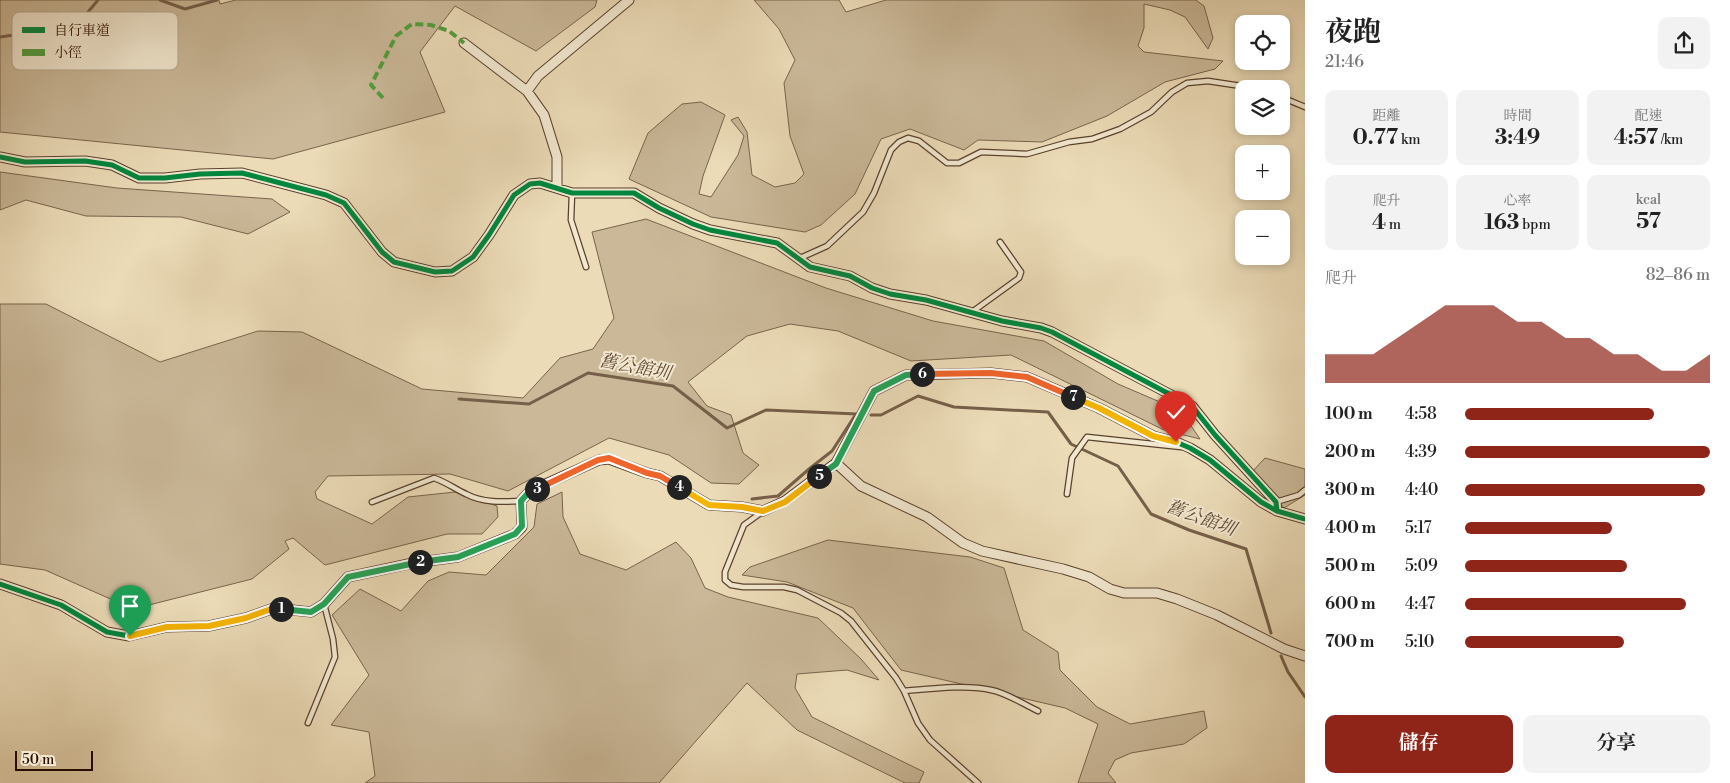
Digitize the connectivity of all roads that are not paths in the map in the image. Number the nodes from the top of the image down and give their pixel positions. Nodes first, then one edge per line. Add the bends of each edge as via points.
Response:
1 (629, 0) edge
2 (464, 43) dead end
3 (1235, 85) edge
4 (526, 91) junction
5 (1290, 100) edge
6 (1305, 107) edge
7 (0, 157) edge
8 (557, 187) junction
9 (572, 193) junction
10 (1000, 242) dead end
11 (797, 259) junction
12 (586, 268) dead end
13 (972, 312) junction
14 (1190, 448) junction
15 (836, 464) junction
16 (1305, 490) edge
17 (1067, 494) dead end
18 (521, 501) junction
19 (372, 502) dead end
20 (1277, 507) junction
21 (763, 511) junction
22 (1305, 519) edge
23 (0, 584) edge
24 (324, 604) junction
25 (1305, 656) edge
26 (904, 691) junction
27 (1038, 712) dead end
28 (308, 723) dead end
29 (978, 783) edge

1 - 4 street via 538,76
2 - 4 street
3 - 11 lane via 1208,81 1187,83 1151,112 1120,129 1092,140 1069,142 1027,154 981,152 959,163 947,163 919,141 908,138 892,150 863,212 827,246
4 - 8 street via 544,116 557,157
5 - 6 lane
7 - 8 street via 25,162 86,161 112,165 139,178 242,173 326,194 344,203 382,252 394,262 435,272 452,271 473,257 514,195 530,184
8 - 9 street
9 - 11 street via 634,193 693,224 777,243
9 - 12 lane via 571,220
10 - 13 lane via 1021,272 1019,278
11 - 13 street via 810,267 850,276 890,294
13 - 20 street via 1052,332 1192,406
14 - 15 street via 1153,436 1027,377 991,373 906,375 874,391
14 - 17 lane via 1087,437 1072,458
14 - 20 street via 1210,460 1261,502
15 - 21 street via 785,502
15 - 25 street via 861,486 927,517 963,543 1064,569 1124,593 1157,593 1178,599
16 - 20 lane
18 - 19 lane via 491,502 467,495 434,478
18 - 21 street via 530,491 609,458 660,476 709,505
18 - 24 street via 522,526 515,534 458,557 348,577
20 - 22 street
21 - 26 lane via 744,525 725,572 725,580 743,587 797,590 841,613
23 - 24 street via 61,605 107,632 130,636 167,627 209,626 274,608 311,612
24 - 28 lane via 335,656
26 - 27 lane via 985,688
26 - 29 lane via 918,723 930,740

